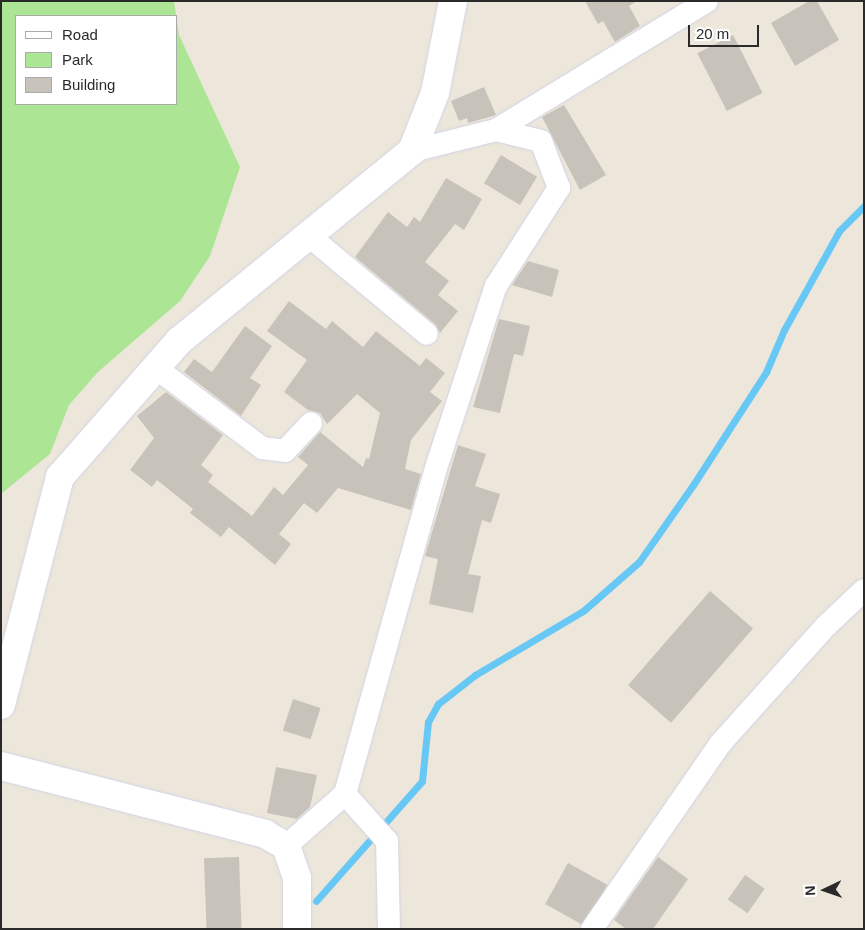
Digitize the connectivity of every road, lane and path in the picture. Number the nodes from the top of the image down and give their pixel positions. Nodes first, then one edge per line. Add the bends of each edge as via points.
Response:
1 (453, 1) edge
2 (708, 1) edge
3 (496, 130) junction
4 (412, 151) junction
5 (309, 236) junction
6 (427, 334) dead end
7 (156, 368) junction
8 (311, 423) dead end
9 (864, 590) edge
10 (1, 705) edge
11 (1, 766) edge
12 (345, 794) junction
13 (286, 846) junction
14 (298, 929) edge
15 (389, 929) edge
16 (592, 929) edge

1 - 4 street via 435,93
2 - 3 street
3 - 4 street
3 - 12 street via 540,141 559,188 496,286 436,468
4 - 5 street
5 - 6 street
5 - 7 street via 179,341
7 - 8 street via 262,448 285,451
7 - 10 street via 60,477
9 - 16 street via 826,626 720,744
11 - 13 street via 265,834
12 - 13 street
12 - 15 street via 387,841
13 - 14 street via 297,878

